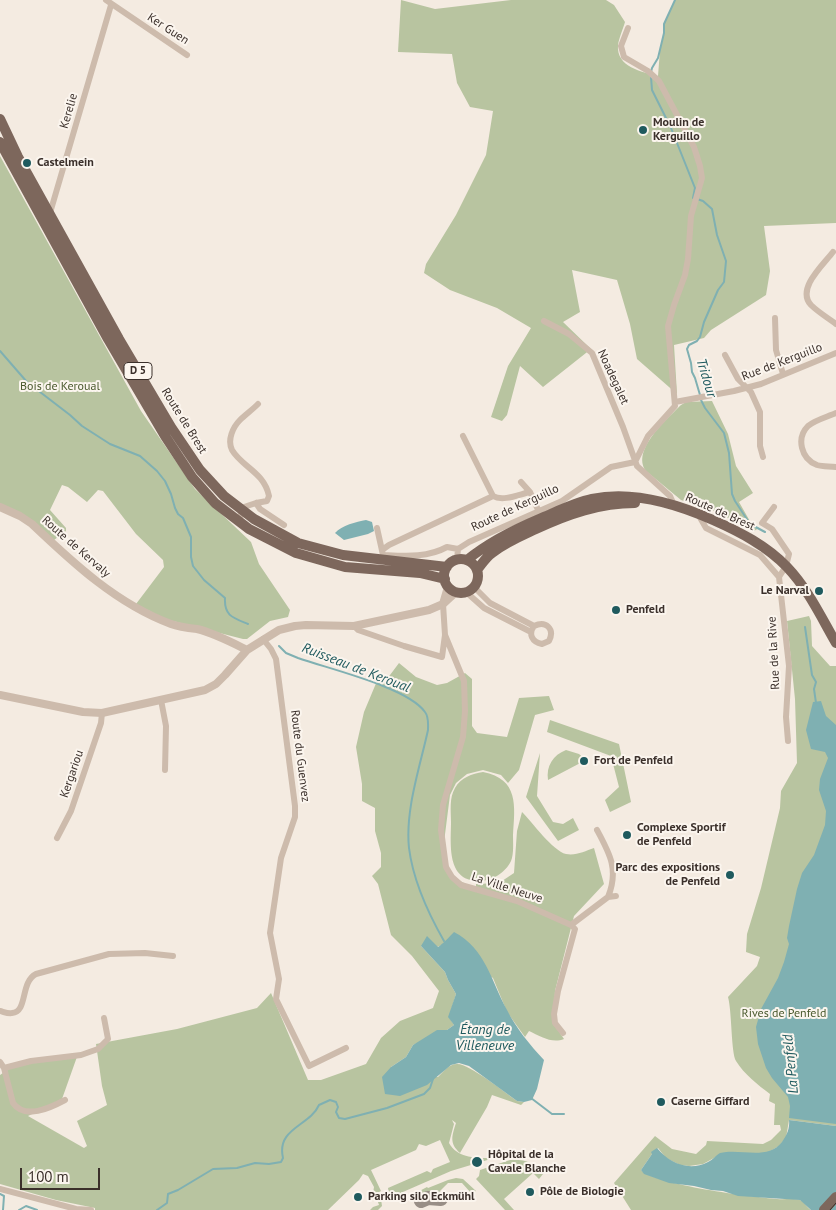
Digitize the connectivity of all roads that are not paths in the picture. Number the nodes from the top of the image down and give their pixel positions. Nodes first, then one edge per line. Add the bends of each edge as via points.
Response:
1 (109, 2) edge
2 (628, 28) dead end
3 (187, 54) dead end
4 (0, 119) edge
5 (0, 142) edge
6 (46, 216) junction
7 (832, 252) dead end
8 (775, 318) dead end
9 (544, 321) dead end
10 (836, 324) edge
11 (836, 353) edge
12 (725, 355) dead end
13 (783, 374) junction
14 (747, 387) junction
15 (675, 402) junction
16 (258, 404) dead end
17 (836, 413) edge
18 (463, 436) dead end
19 (763, 457) dead end
20 (635, 462) junction
21 (836, 467) edge
22 (521, 482) dead end
23 (530, 492) junction
24 (493, 496) junction
25 (256, 502) junction
26 (669, 504) junction
27 (774, 506) dead end
28 (0, 507) edge
29 (241, 510) junction
30 (539, 512) junction
31 (697, 513) junction
32 (240, 523) junction
33 (284, 525) dead end
34 (377, 528) dead end
35 (382, 550) junction
36 (461, 556) junction
37 (786, 566) junction
38 (447, 567) junction
39 (477, 570) junction
40 (779, 577) junction
41 (458, 587) junction
42 (443, 604) junction
43 (354, 626) junction
44 (533, 629) dead end
45 (445, 635) junction
46 (263, 639) junction
47 (836, 643) edge
48 (247, 650) junction
49 (0, 695) edge
50 (161, 700) junction
51 (102, 714) junction
52 (788, 741) dead end
53 (165, 770) dead end
54 (598, 830) dead end
55 (57, 838) dead end
56 (616, 896) dead end
57 (608, 897) junction
58 (571, 925) junction
59 (173, 956) dead end
60 (0, 1012) edge
61 (104, 1018) dead end
62 (564, 1033) dead end
63 (346, 1048) dead end
64 (2, 1065) edge
65 (65, 1100) dead end
66 (0, 1189) edge
67 (836, 1197) edge
68 (91, 1210) edge
69 (824, 1210) edge

1 - 3 street, Ker Guen
1 - 6 street, Kerelie
2 - 15 street via 621,46 624,57 658,81 694,147 702,178 691,216 685,275 668,326
4 - 6 main road, Route de Brest / D 5
5 - 6 main road, Route de Brest / D 5
6 - 29 main road, Route de Brest / D 5 via 171,427 200,470
6 - 32 main road, Route de Brest / D 5 via 108,339 165,436 192,477
7 - 10 street via 807,286 806,293 811,305
8 - 13 street via 776,350
9 - 20 street, Noadegalet via 569,334 592,353 624,427
11 - 13 street, Rue de Kerguillo
12 - 14 street via 738,379
13 - 14 street, Rue de Kerguillo
14 - 15 street, Rue de Kerguillo
14 - 19 street via 760,412
15 - 20 street via 673,410 648,436
16 - 25 street via 239,421 230,442 232,449 261,478 268,491 266,501
17 - 21 street via 812,423 803,432 801,440 810,461
18 - 24 street
20 - 26 street via 670,496
20 - 30 street, Route de Kerguillo via 611,467 568,497
22 - 23 street
23 - 24 street via 503,498
23 - 30 street
24 - 35 street
25 - 29 street
25 - 33 street via 260,509
26 - 31 main road, Route de Brest
26 - 36 main road, Route de Brest via 627,497 592,499 523,526
26 - 39 main road, Route de Brest via 611,505 576,512 510,541 490,554
27 - 37 street via 762,523 772,529 789,554
28 - 48 street, Route de Kervaly via 32,524 98,583 138,609
29 - 32 street
29 - 38 main road, Route de Brest / D 5 via 298,543 325,551
30 - 36 street, Route de Kerguillo via 469,542
31 - 37 main road, Route de Brest via 750,539
31 - 40 street via 706,528 760,555
32 - 41 main road, Route de Brest / D 5 via 296,554 345,567 420,573
34 - 35 street
35 - 36 street via 383,555 405,556 437,552 447,547
36 - 38 main road
36 - 39 main road
37 - 40 street
37 - 47 main road, Route de Brest via 805,590
38 - 41 main road
39 - 41 main road via 477,582
40 - 52 street, Rue de la Rive via 788,666
41 - 42 street
41 - 44 street via 484,608
42 - 43 street
42 - 45 street
43 - 45 street via 442,657
43 - 46 street via 295,626
45 - 58 street, La Ville Neuve via 464,681 465,711 463,737 442,805 441,830 446,867 461,885 517,901
46 - 48 street
46 - 63 street, Route du Guenvez via 276,659 295,806 295,817 281,858 270,933 279,979 276,999 308,1066
48 - 50 street via 216,684 205,690
49 - 51 street
50 - 51 street
50 - 53 street via 166,726
51 - 55 street, Kergariou via 71,811
54 - 57 street via 612,856 614,876
56 - 57 street
57 - 58 street
58 - 62 street via 575,929 554,1014 555,1023
59 - 60 street via 109,954 36,974 27,982 19,1010 13,1014
61 - 64 street via 108,1039 98,1049 81,1055
64 - 65 street via 16,1108 46,1110
66 - 68 street
67 - 69 main road

